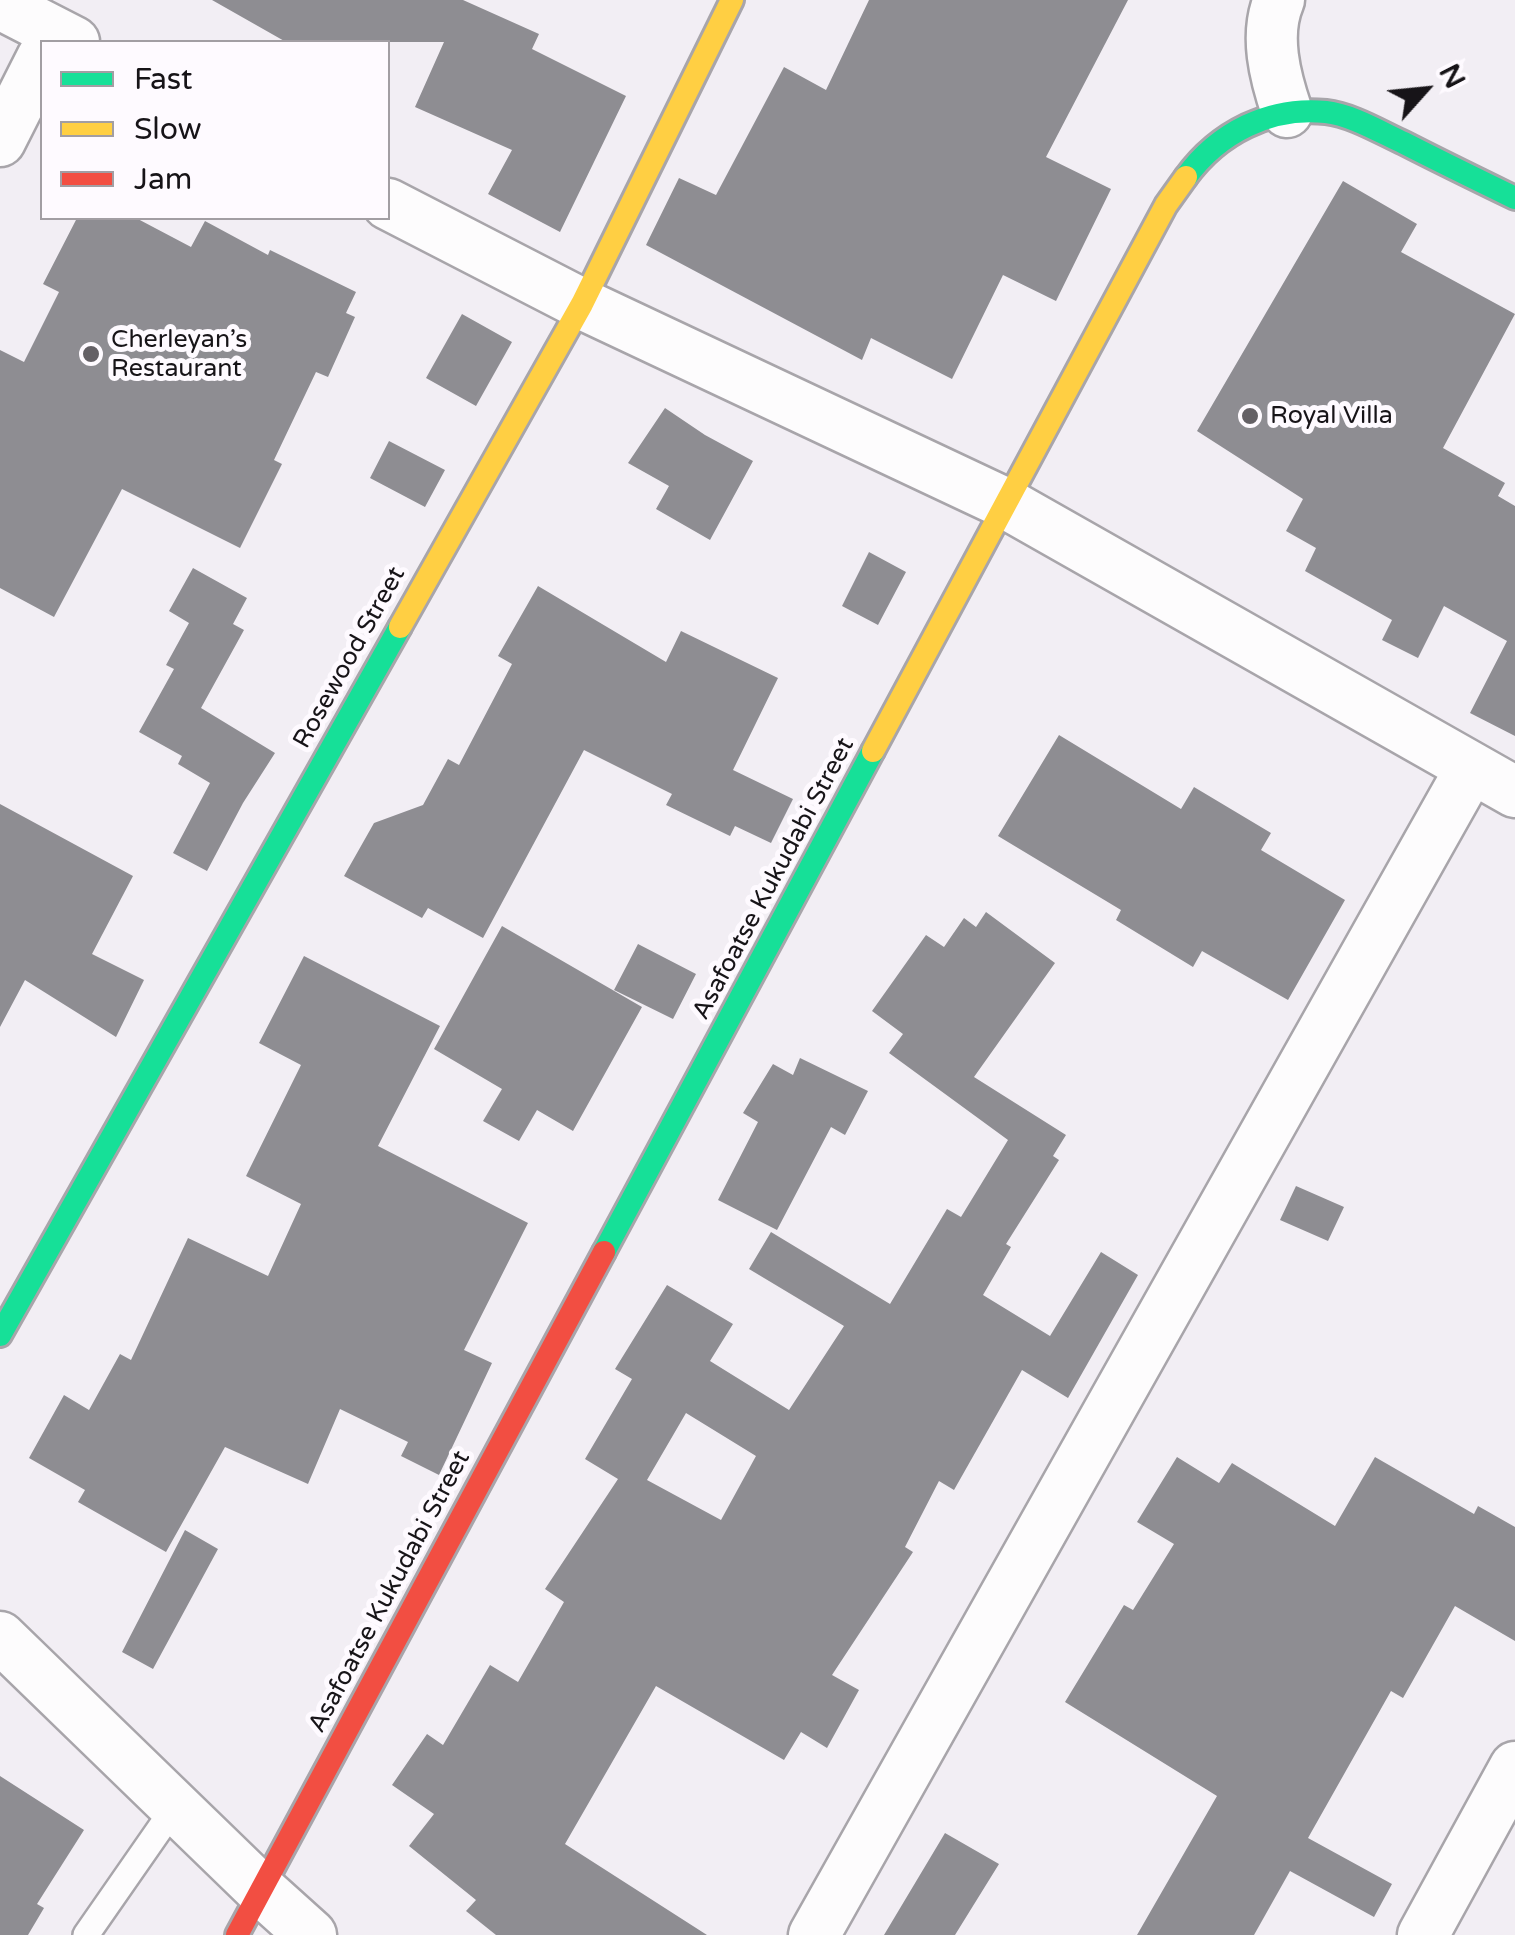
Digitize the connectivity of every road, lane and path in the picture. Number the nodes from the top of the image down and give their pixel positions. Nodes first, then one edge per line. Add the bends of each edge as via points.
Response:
1 (732, 0) edge
2 (1279, 0) edge
3 (0, 4) edge
4 (59, 35) edge
5 (40, 69) edge
6 (1287, 112) junction
7 (0, 140) edge
8 (1515, 198) edge
9 (390, 205) edge
10 (582, 304) junction
11 (1007, 504) junction
12 (1471, 768) junction
13 (1515, 792) edge
14 (0, 1335) edge
15 (0, 1637) edge
16 (1515, 1767) edge
17 (175, 1807) junction
18 (261, 1890) junction
19 (86, 1935) edge
20 (236, 1935) edge
21 (311, 1935) edge
22 (814, 1935) edge
23 (1422, 1935) edge

1 - 10 street, Rosewood Street
2 - 6 street via 1273,71
3 - 4 street
5 - 7 street
6 - 8 street, Asafoatse Kukudabi Street via 1328,112 1371,128
6 - 11 street, Asafoatse Kukudabi Street via 1243,125 1197,162 1166,206
9 - 10 street
10 - 11 street
10 - 14 street, Rosewood Street
11 - 12 street
11 - 18 street, Asafoatse Kukudabi Street
12 - 13 street
12 - 22 street
15 - 17 street
16 - 23 street
17 - 18 street
17 - 19 lane
18 - 20 street, Asafoatse Kukudabi Street
18 - 21 street

